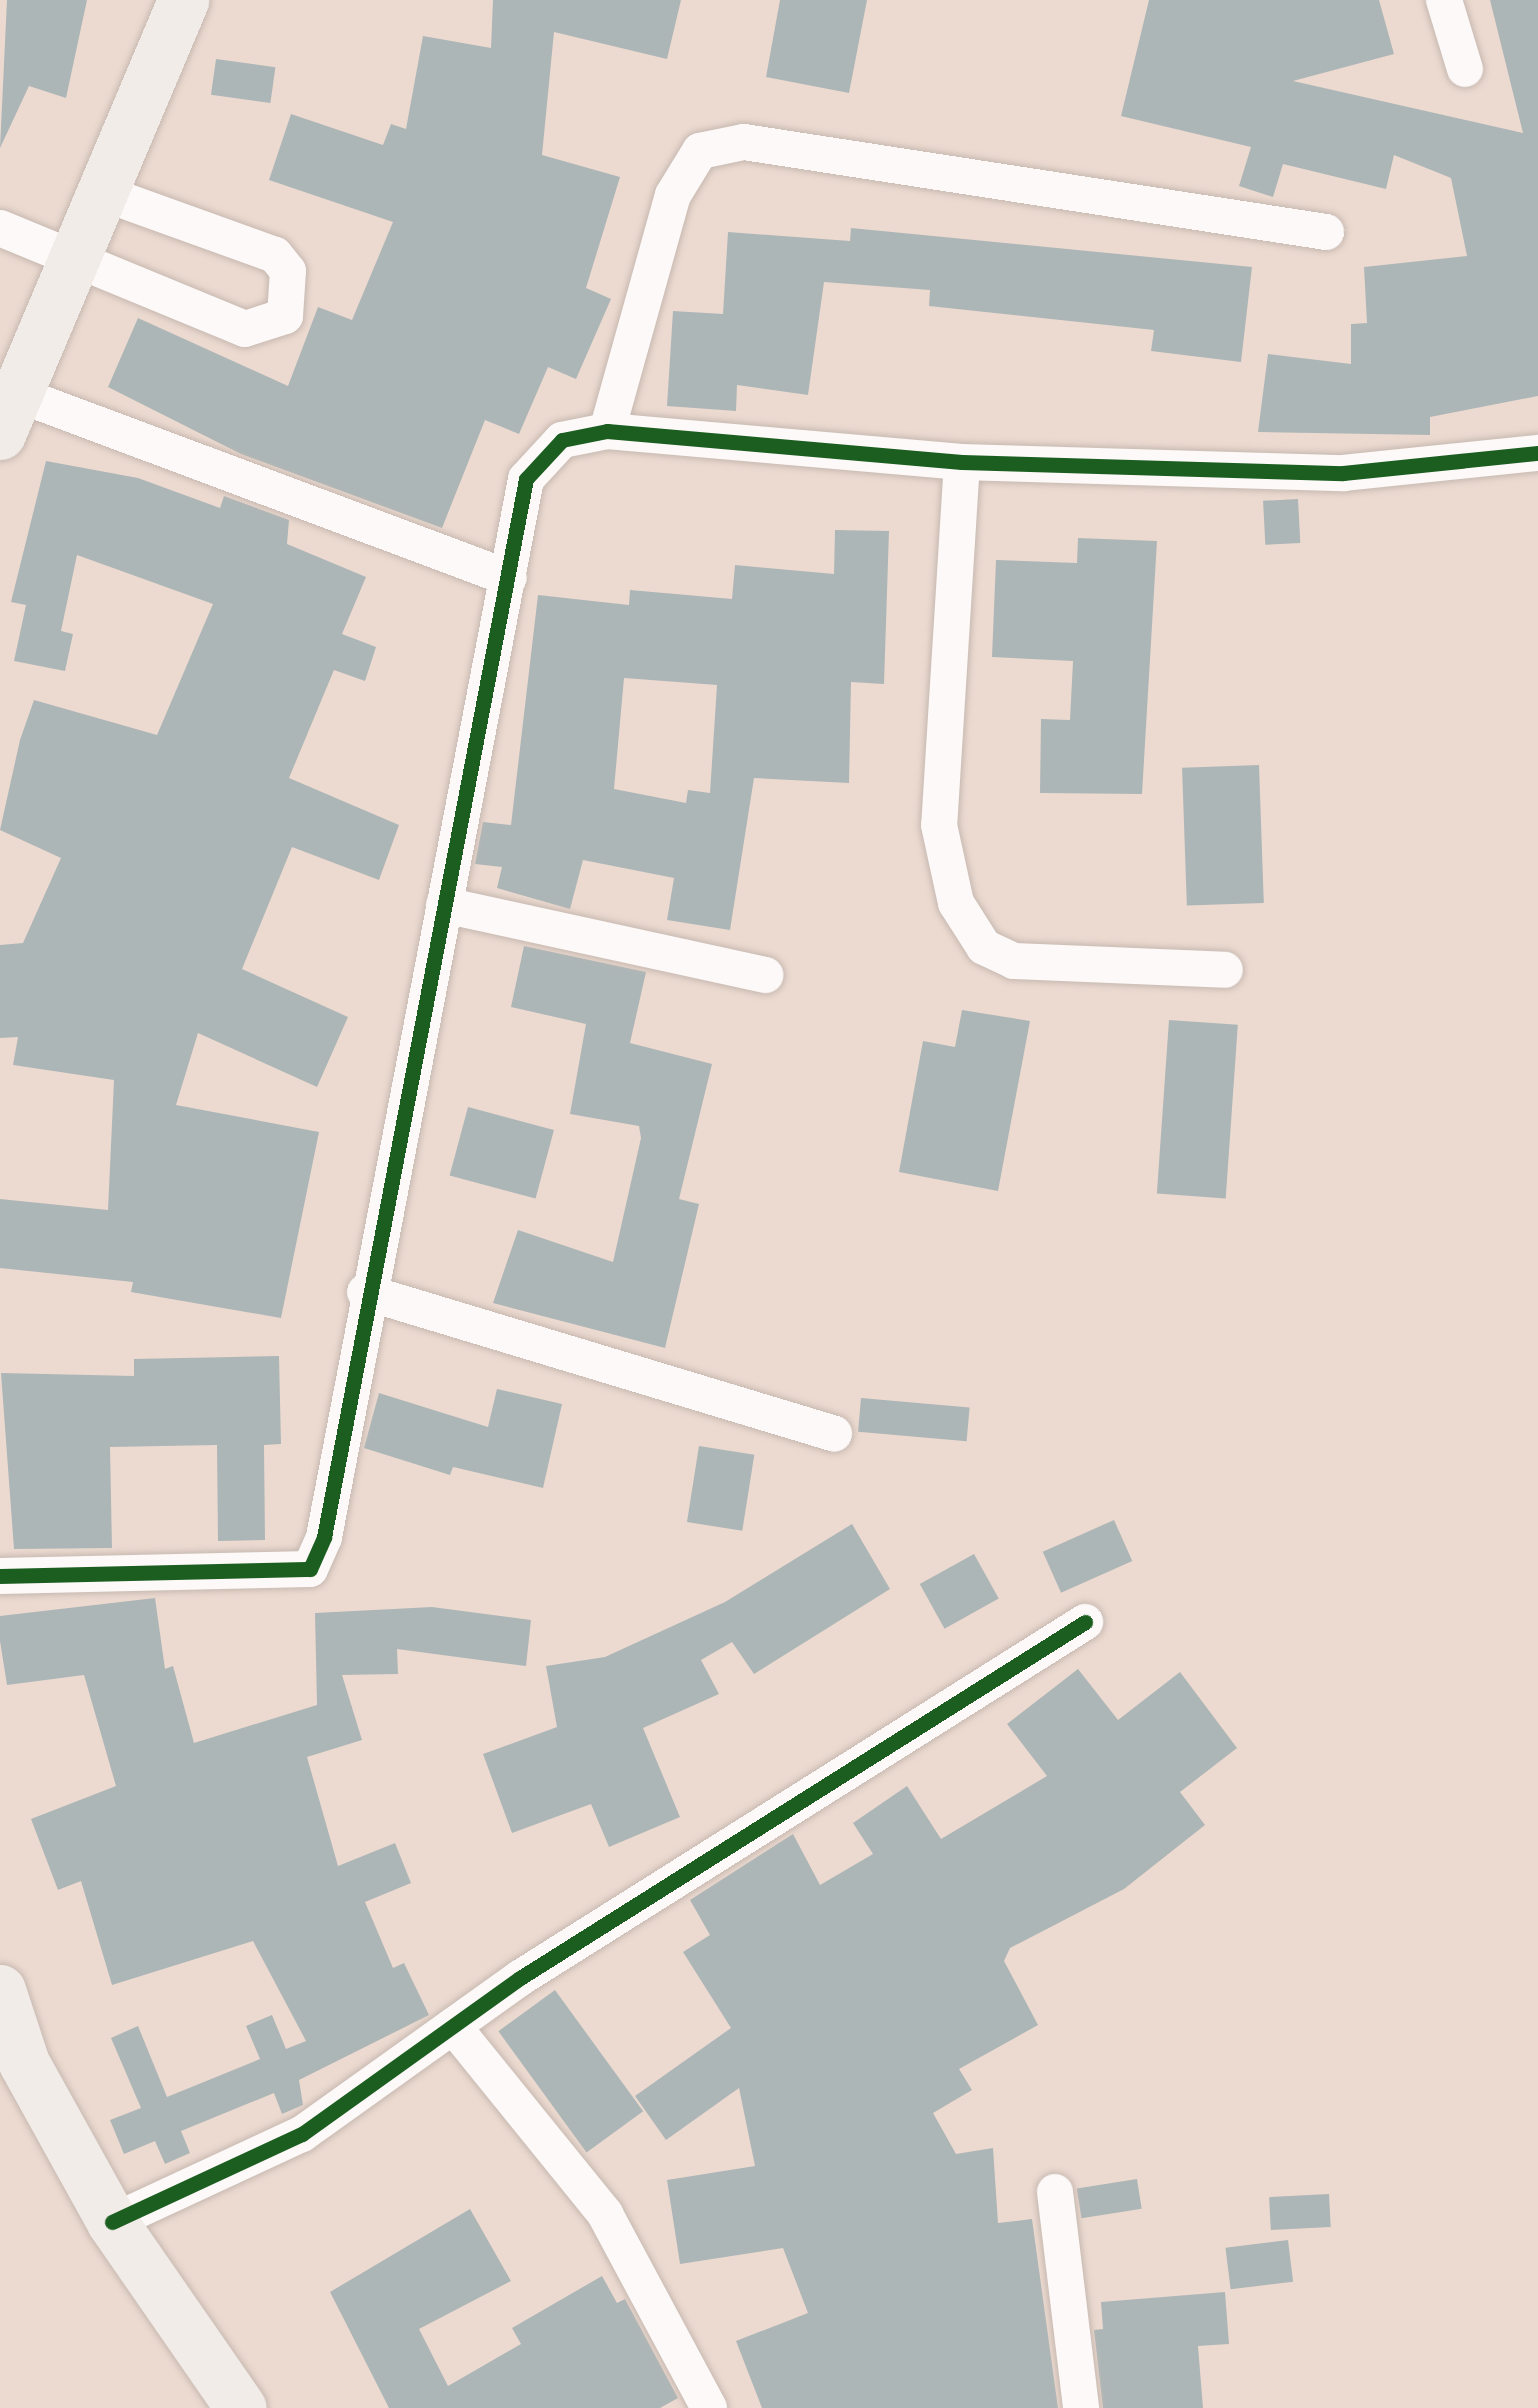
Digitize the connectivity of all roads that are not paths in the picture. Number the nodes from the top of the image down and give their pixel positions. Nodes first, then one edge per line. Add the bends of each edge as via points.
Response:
1 (182, 0) edge
2 (1444, 0) edge
3 (1465, 69) dead end
4 (104, 193) junction
5 (0, 228) edge
6 (1327, 232) dead end
7 (76, 261) junction
8 (9, 414) edge
9 (607, 431) junction
10 (1538, 452) edge
11 (962, 462) junction
12 (509, 578) junction
13 (444, 904) junction
14 (1225, 970) dead end
15 (765, 975) dead end
16 (365, 1292) junction
17 (834, 1434) dead end
18 (0, 1576) edge
19 (1085, 1622) dead end
20 (0, 1990) edge
21 (453, 2026) junction
22 (12, 2063) edge
23 (1055, 2192) dead end
24 (112, 2222) junction
25 (241, 2408) edge
26 (710, 2408) edge
27 (1082, 2408) edge

1 - 4 street
2 - 3 street
4 - 7 street
4 - 7 street via 275,255 288,271 285,316 245,329
5 - 7 street
6 - 9 street via 744,142 700,151 673,195
7 - 8 street
8 - 12 street
9 - 11 street
9 - 12 street via 562,440 526,479
10 - 11 street via 1343,473
11 - 14 street via 939,825 956,903 984,946 1014,961
12 - 13 street
13 - 15 street
13 - 16 street
16 - 17 street
16 - 18 street via 310,1569
19 - 21 street
20 - 22 street
21 - 24 street via 302,2134
21 - 26 street via 605,2214
22 - 24 street
23 - 27 street
24 - 25 street

